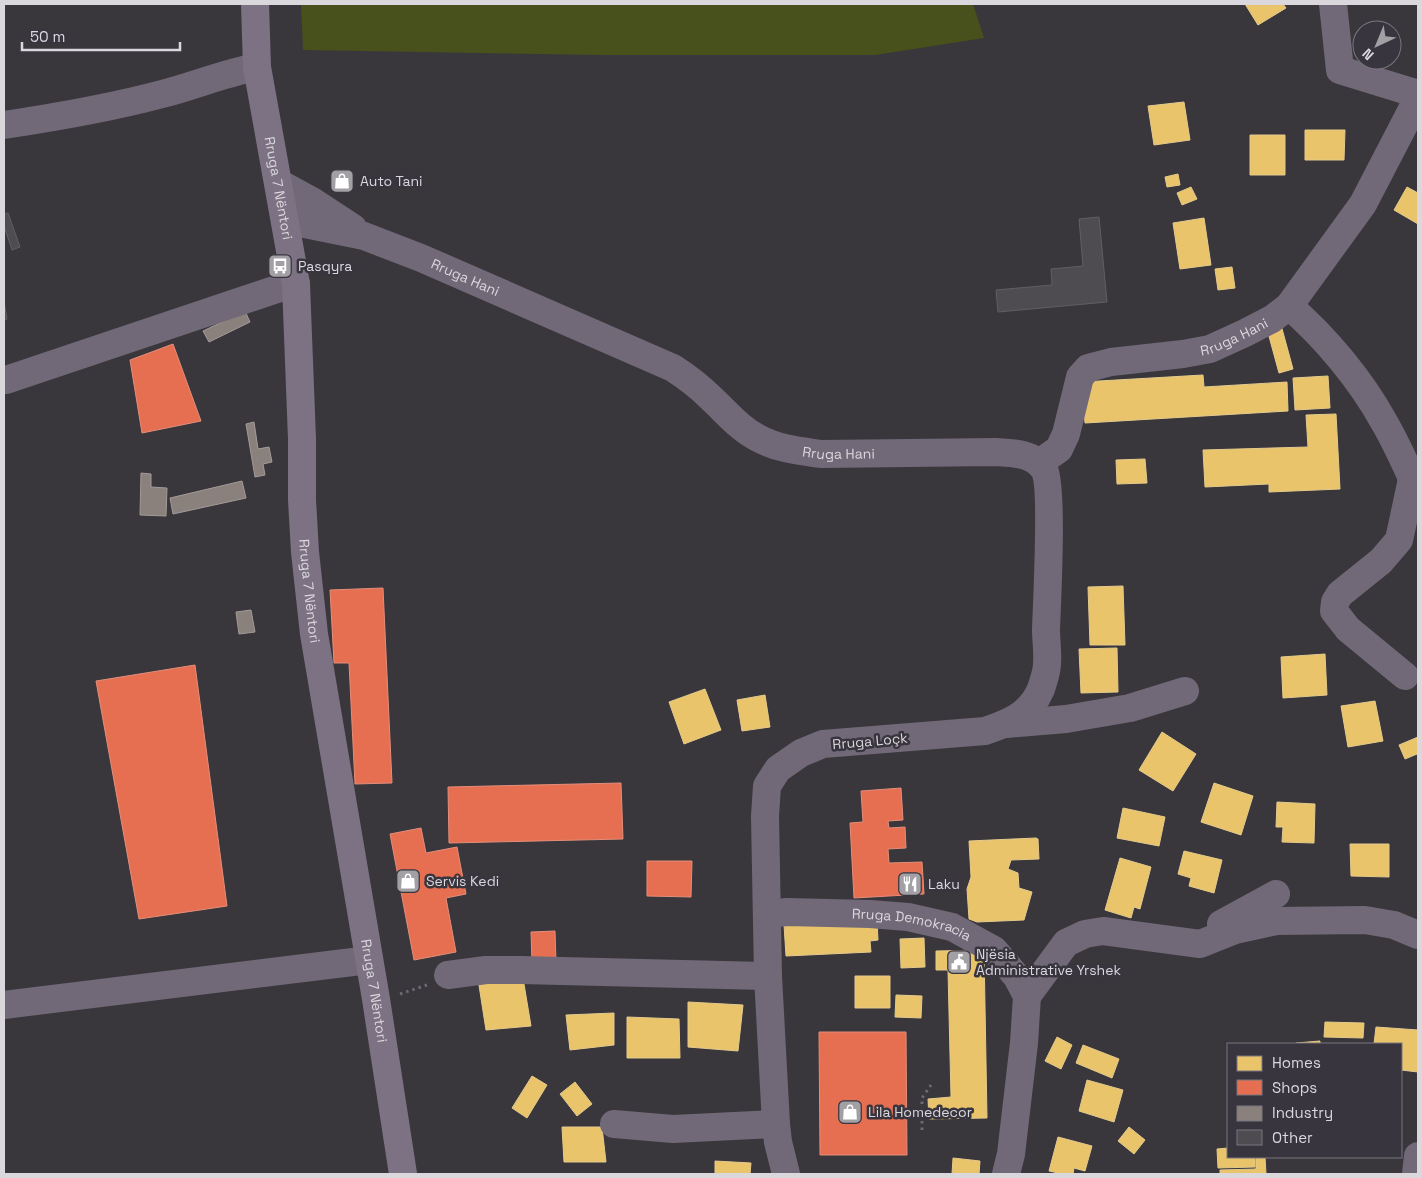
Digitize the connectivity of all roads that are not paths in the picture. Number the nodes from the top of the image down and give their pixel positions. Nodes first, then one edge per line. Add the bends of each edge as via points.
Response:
1 (255, 4) edge
2 (1333, 4) edge
3 (257, 67) junction
4 (1418, 94) edge
5 (1418, 98) edge
6 (4, 125) edge
7 (279, 183) junction
8 (285, 220) junction
9 (364, 236) junction
10 (296, 284) junction
11 (1289, 306) junction
12 (6, 380) dead end
13 (1039, 463) junction
14 (1415, 485) edge
15 (1405, 676) dead end
16 (1185, 691) dead end
17 (1007, 724) junction
18 (1276, 894) dead end
19 (768, 914) junction
20 (1418, 935) edge
21 (1200, 944) junction
22 (369, 960) junction
23 (448, 975) road end
24 (768, 976) junction
25 (1027, 996) junction
26 (4, 1005) edge
27 (614, 1124) dead end
28 (776, 1124) junction
29 (1418, 1156) edge
30 (403, 1174) edge
31 (786, 1174) edge
32 (1006, 1174) edge
33 (1416, 1174) edge

1 - 3 main road, Rruga 7 Nëntori
2 - 4 street via 1340,70
3 - 6 street via 231,71 164,94 125,103
3 - 7 main road, Rruga 7 Nëntori
5 - 11 street, Rruga Hani via 1363,204
7 - 8 main road, Rruga 7 Nëntori
7 - 9 street, Rruga Hani
8 - 9 street, Rruga Hani
8 - 10 main road, Rruga 7 Nëntori
9 - 13 street, Rruga Hani via 422,258 673,368 691,380 735,422 757,438 776,446 822,454 996,452 1019,454
10 - 12 street
10 - 22 main road, Rruga 7 Nëntori via 305,552 314,634
11 - 13 street, Rruga Hani via 1265,322 1210,349 1088,368 1080,377 1066,434 1059,449
11 - 14 street via 1306,320 1353,375 1384,421
13 - 17 street, Rruga Loçk via 1047,480 1047,665 1040,690 1027,712
14 - 15 street via 1399,540 1380,561 1340,594 1334,611 1348,629
16 - 17 street via 1121,710 1066,720
17 - 19 street, Rruga Loçk via 985,731 823,744 778,769 767,786
18 - 21 street via 1210,930
19 - 24 street, Rruga Loçk
19 - 25 street, Rruga Demokracia via 870,914 908,917 952,927 994,950 1017,977
20 - 21 street via 1394,925 1366,920 1276,921 1235,930
21 - 25 street via 1103,931 1085,934 1066,943
22 - 26 street
22 - 30 main road, Rruga 7 Nëntori
23 - 24 street via 521,970
24 - 28 street, Rruga Loçk
25 - 32 street via 1012,1154
27 - 28 street via 672,1129
28 - 31 street, Rruga Loçk
29 - 33 street

